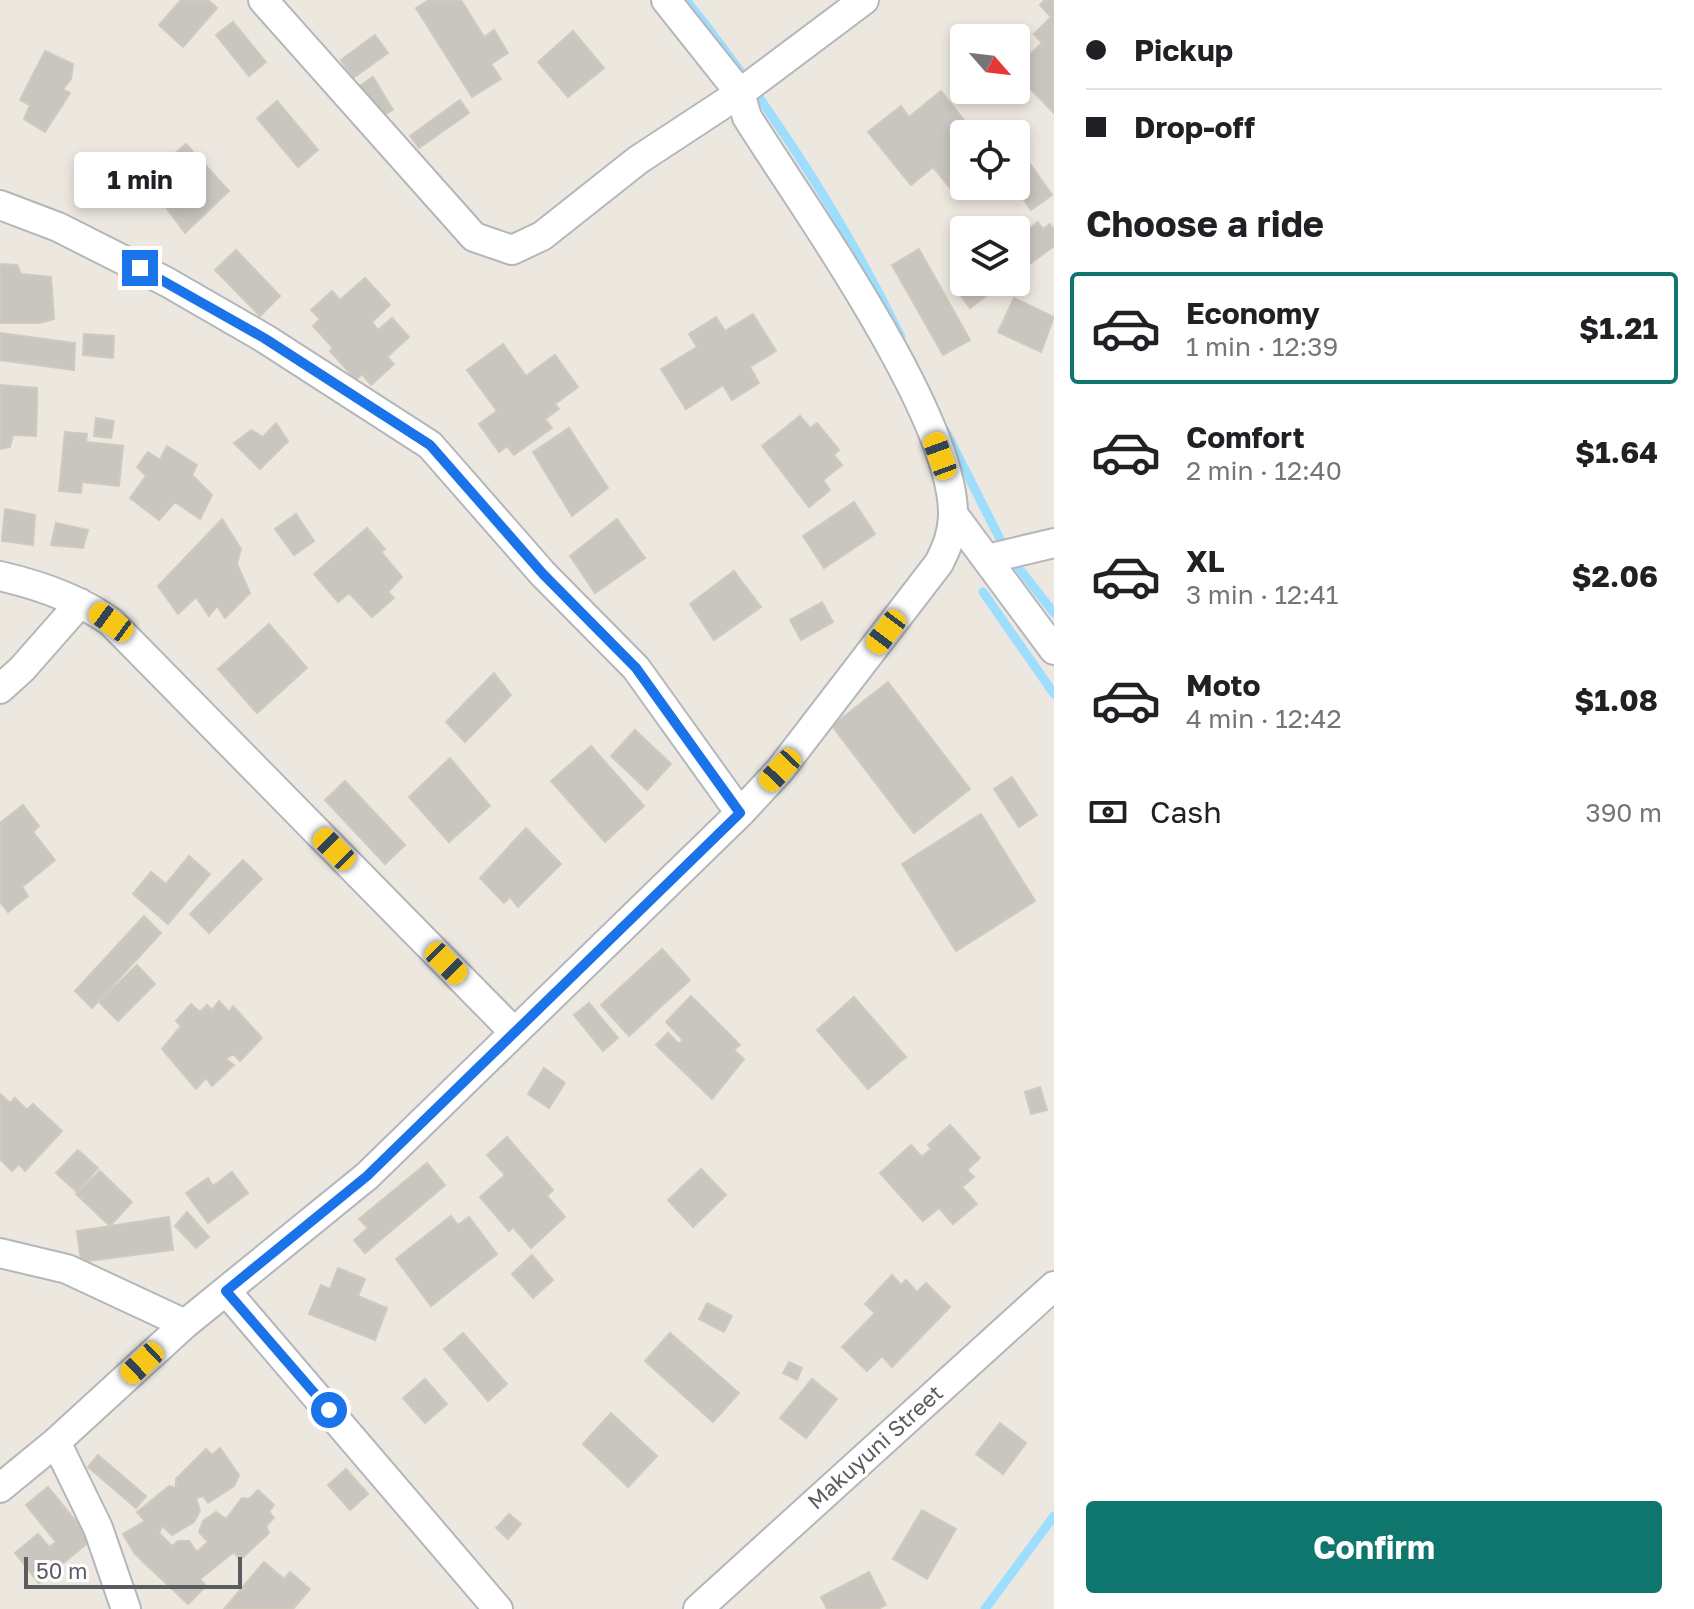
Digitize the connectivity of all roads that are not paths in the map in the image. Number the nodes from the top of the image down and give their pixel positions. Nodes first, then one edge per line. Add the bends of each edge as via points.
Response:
1 (263, 0) edge
2 (666, 0) edge
3 (864, 0) edge
4 (740, 93) junction
5 (0, 205) edge
6 (953, 514) junction
7 (1054, 543) edge
8 (987, 559) junction
9 (0, 576) edge
10 (80, 603) junction
11 (1054, 650) edge
12 (0, 689) edge
13 (740, 813) junction
14 (513, 1031) junction
15 (0, 1253) edge
16 (1054, 1286) edge
17 (226, 1291) junction
18 (185, 1324) junction
19 (56, 1442) junction
20 (0, 1488) edge
21 (126, 1609) edge
22 (498, 1609) edge
23 (698, 1609) edge

1 - 4 street via 474,237 512,250 542,236 638,160
2 - 4 street
3 - 4 street
4 - 6 street via 747,117 878,324 927,419
5 - 13 street via 58,227 167,282 430,445 543,574 636,668
6 - 8 street
6 - 13 street via 951,540 939,563 780,770
7 - 8 street
8 - 11 street
9 - 10 street
10 - 12 street
10 - 14 street via 111,622
13 - 14 street
14 - 17 street via 367,1176
15 - 18 street via 67,1269
16 - 23 street, Makuyuni Street
17 - 18 street
17 - 22 street
18 - 19 street
19 - 20 street
19 - 21 street via 98,1528

